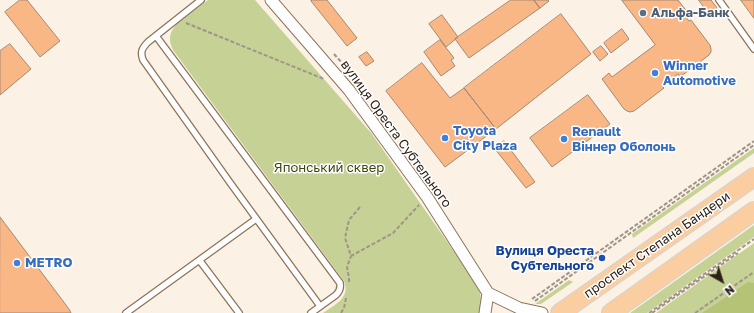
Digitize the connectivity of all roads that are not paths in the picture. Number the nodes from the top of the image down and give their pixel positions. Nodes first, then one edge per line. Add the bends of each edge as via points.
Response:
1 (201, 0) edge
2 (271, 0) edge
3 (719, 0) edge
4 (156, 36) junction
5 (754, 49) edge
6 (754, 177) edge
7 (754, 211) edge
8 (256, 219) junction
9 (200, 261) junction
10 (488, 293) junction
11 (320, 306) junction
12 (126, 313) edge
13 (239, 313) edge
14 (311, 313) edge
15 (485, 313) edge
16 (542, 313) edge
17 (560, 313) edge
18 (611, 313) edge

1 - 4 lane
2 - 10 street, вулиця Ореста Субтельного via 349,90 427,197
3 - 5 lane
4 - 8 lane via 142,50 143,60
4 - 11 lane via 340,283 341,287 336,295
6 - 17 main road, проспект Степана Бандери
7 - 18 main road
8 - 9 lane
8 - 11 lane
9 - 12 lane
9 - 13 lane
10 - 15 street
10 - 16 street via 521,309
11 - 14 lane

